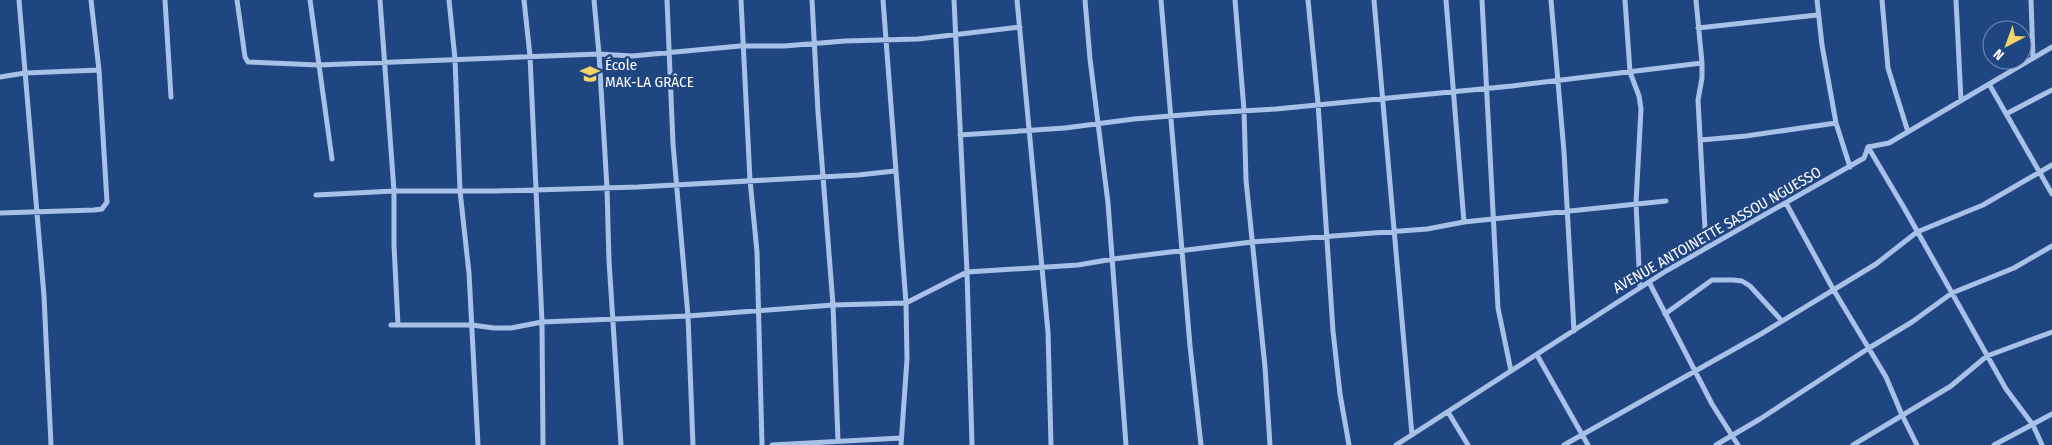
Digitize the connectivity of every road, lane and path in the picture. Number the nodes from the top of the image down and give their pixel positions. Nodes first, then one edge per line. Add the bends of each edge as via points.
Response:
1 (18, 0) edge
2 (91, 0) edge
3 (165, 0) edge
4 (237, 0) edge
5 (310, 0) edge
6 (380, 0) edge
7 (448, 0) edge
8 (524, 0) edge
9 (594, 0) edge
10 (667, 0) edge
11 (741, 0) edge
12 (812, 0) edge
13 (883, 0) edge
14 (954, 0) edge
15 (1017, 0) edge
16 (1085, 0) edge
17 (1161, 0) edge
18 (1235, 0) edge
19 (1308, 0) edge
20 (1374, 0) edge
21 (1446, 0) edge
22 (1482, 0) edge
23 (1551, 0) edge
24 (1625, 0) edge
25 (1696, 0) edge
26 (1817, 0) edge
27 (1882, 0) edge
28 (1956, 0) edge
29 (2031, 0) edge
30 (1818, 15) junction
31 (1020, 27) junction
32 (1698, 28) junction
33 (956, 34) junction
34 (887, 40) junction
35 (814, 43) junction
36 (744, 46) junction
37 (2052, 47) edge
38 (669, 52) junction
39 (599, 54) junction
40 (530, 56) junction
41 (2033, 58) junction
42 (456, 59) junction
43 (386, 62) junction
44 (1702, 63) junction
45 (318, 65) junction
46 (99, 70) junction
47 (1630, 72) junction
48 (25, 73) junction
49 (0, 77) edge
50 (1557, 80) junction
51 (1989, 84) junction
52 (1487, 88) junction
53 (2052, 90) edge
54 (1454, 91) junction
55 (171, 97) dead end
56 (1382, 98) junction
57 (1962, 100) junction
58 (1318, 104) junction
59 (1244, 110) junction
60 (2006, 114) junction
61 (1172, 116) junction
62 (1099, 123) junction
63 (1836, 123) junction
64 (1028, 129) junction
65 (1908, 132) junction
66 (960, 135) junction
67 (1701, 140) junction
68 (1868, 147) junction
69 (332, 158) dead end
70 (2052, 165) edge
71 (1850, 167) junction
72 (895, 171) junction
73 (2039, 172) junction
74 (823, 176) junction
75 (750, 180) junction
76 (677, 184) junction
77 (607, 188) junction
78 (536, 189) junction
79 (394, 190) junction
80 (460, 191) junction
81 (2052, 194) edge
82 (316, 195) dead end
83 (1666, 201) dead end
84 (1636, 203) junction
85 (1786, 203) junction
86 (1568, 210) junction
87 (0, 213) edge
88 (36, 213) junction
89 (1494, 219) junction
90 (1464, 222) junction
91 (1393, 232) junction
92 (1917, 232) junction
93 (1327, 237) junction
94 (1252, 242) junction
95 (2052, 246) edge
96 (1706, 247) junction
97 (1183, 251) junction
98 (1113, 259) junction
99 (1043, 266) junction
100 (968, 272) junction
101 (1649, 282) junction
102 (1640, 288) junction
103 (1833, 289) junction
104 (1952, 293) junction
105 (906, 303) junction
106 (833, 305) junction
107 (758, 311) junction
108 (1665, 314) junction
109 (688, 316) junction
110 (613, 319) junction
111 (1782, 321) junction
112 (542, 322) junction
113 (472, 324) junction
114 (391, 325) dead end
115 (398, 325) junction
116 (1574, 331) junction
117 (2052, 332) edge
118 (1869, 348) junction
119 (1537, 355) junction
120 (1987, 356) junction
121 (1694, 370) junction
122 (1511, 372) junction
123 (1448, 412) junction
124 (2052, 414) edge
125 (1902, 415) junction
126 (2033, 424) junction
127 (1582, 434) junction
128 (1412, 435) junction
129 (1732, 435) junction
130 (901, 438) junction
131 (838, 442) junction
132 (809, 444) edge
133 (51, 445) edge
134 (478, 445) edge
135 (543, 445) edge
136 (621, 445) edge
137 (693, 445) edge
138 (762, 445) edge
139 (772, 445) edge
140 (901, 445) edge
141 (972, 445) edge
142 (1051, 445) edge
143 (1126, 445) edge
144 (1201, 445) edge
145 (1270, 445) edge
146 (1349, 445) edge
147 (1396, 445) edge
148 (1468, 445) edge
149 (1564, 445) edge
150 (1588, 445) edge
151 (1716, 445) edge
152 (1738, 445) edge
153 (1853, 445) edge
154 (1918, 445) edge
155 (1994, 445) edge
156 (2042, 445) edge

1 - 48 street
2 - 46 street
3 - 55 street
4 - 45 street via 244,57 248,62
5 - 45 street
6 - 43 street
7 - 42 street
8 - 40 street
9 - 39 street
10 - 38 street
11 - 36 street
12 - 35 street
13 - 34 street
14 - 33 street
15 - 31 street
16 - 62 street
17 - 61 street
18 - 59 street
19 - 58 street
20 - 56 street
21 - 54 street
22 - 52 street
23 - 50 street
24 - 47 street
25 - 32 street
26 - 30 street
27 - 65 street via 1888,68
28 - 57 street
29 - 41 street
30 - 32 street
30 - 63 street
31 - 33 street
31 - 64 street
32 - 44 street
33 - 34 street
33 - 66 street
34 - 35 street
34 - 72 street
35 - 36 street
35 - 74 street
36 - 38 street
36 - 75 street
37 - 41 street
38 - 39 street via 632,56
38 - 76 street
39 - 40 street
39 - 77 street
40 - 42 street
40 - 78 street
41 - 51 street
42 - 43 street
42 - 80 street
43 - 45 street
43 - 79 street
44 - 47 street
44 - 67 street via 1698,100
45 - 69 street
46 - 48 street
46 - 88 street via 107,202 94,210
47 - 50 street
47 - 84 street via 1641,109
48 - 49 street
48 - 88 street
50 - 52 street
50 - 86 street
51 - 57 street
51 - 60 street
52 - 54 street
52 - 89 street
53 - 60 street
54 - 56 street
54 - 90 street
56 - 58 street
56 - 91 street
57 - 65 street
58 - 59 street
58 - 93 street
59 - 61 street
59 - 94 street
60 - 73 street
61 - 62 street
61 - 97 street
62 - 64 street
62 - 98 street
63 - 67 street
63 - 71 street
64 - 66 street
64 - 99 street
65 - 68 street via 1889,143
66 - 100 street
67 - 96 street
68 - 71 street, AVENUE ANTOINETTE SASSOU NGUESSO via 1864,158
68 - 92 street
70 - 73 street
71 - 85 street, AVENUE ANTOINETTE SASSOU NGUESSO
72 - 74 street
72 - 105 street
73 - 81 street
73 - 92 street via 1983,205
74 - 75 street
74 - 106 street
75 - 76 street
75 - 107 street via 757,252
76 - 77 street
76 - 109 street
77 - 78 street
77 - 110 street
78 - 80 street
78 - 112 street
79 - 80 street
79 - 82 street
79 - 115 street
80 - 113 street
83 - 84 street
84 - 86 street
84 - 102 street
85 - 96 street, AVENUE ANTOINETTE SASSOU NGUESSO
85 - 103 street
86 - 89 street
86 - 116 street
87 - 88 street
88 - 133 street via 44,296
89 - 90 street
89 - 122 street via 1498,308
90 - 91 street
91 - 93 street
91 - 128 street
92 - 103 street via 1876,264
92 - 104 street
93 - 94 street
93 - 146 street via 1332,331
94 - 97 street
94 - 145 street
95 - 104 street via 2014,268
96 - 101 street, AVENUE ANTOINETTE SASSOU NGUESSO
97 - 98 street
97 - 144 street
98 - 99 street
98 - 143 street
99 - 100 street
99 - 142 street
100 - 105 street
100 - 141 street
101 - 102 street, AVENUE ANTOINETTE SASSOU NGUESSO
101 - 108 street
102 - 116 street, AVENUE ANTOINETTE SASSOU NGUESSO
103 - 111 street
103 - 118 street
104 - 118 street
104 - 120 street
105 - 106 street
105 - 130 street via 907,359
106 - 107 street
106 - 131 street
107 - 109 street
107 - 138 street
108 - 111 street via 1712,280 1733,280 1750,286
108 - 121 street
109 - 110 street
109 - 137 street
110 - 112 street
110 - 136 street
111 - 121 street
112 - 113 street via 510,328
112 - 135 street
113 - 115 street
113 - 134 street
114 - 115 street
116 - 119 street, AVENUE ANTOINETTE SASSOU NGUESSO
117 - 120 street
118 - 125 street
118 - 129 street
119 - 122 street, AVENUE ANTOINETTE SASSOU NGUESSO
119 - 127 street
120 - 125 street via 1951,386
120 - 126 street via 2006,389
121 - 127 street
121 - 129 street
122 - 123 street, AVENUE ANTOINETTE SASSOU NGUESSO
123 - 128 street, AVENUE ANTOINETTE SASSOU NGUESSO
123 - 148 street
124 - 126 street
125 - 153 street
125 - 154 street
126 - 155 street
126 - 156 street
127 - 149 street
127 - 150 street
128 - 147 street, AVENUE ANTOINETTE SASSOU NGUESSO
129 - 151 street
129 - 152 street
130 - 131 street
130 - 140 street
131 - 132 street
132 - 139 street

